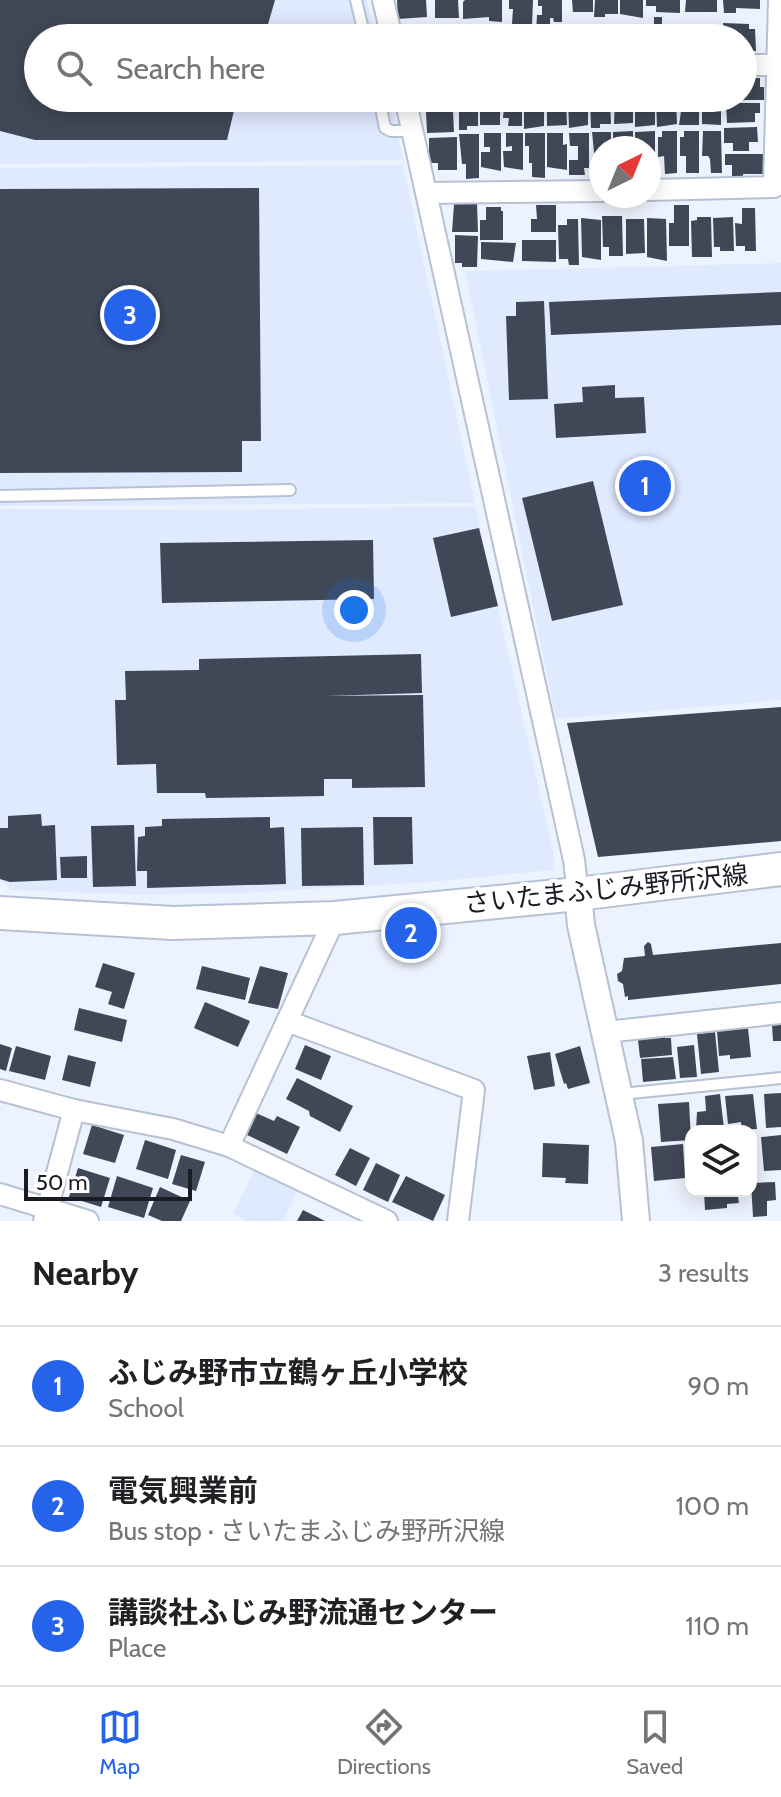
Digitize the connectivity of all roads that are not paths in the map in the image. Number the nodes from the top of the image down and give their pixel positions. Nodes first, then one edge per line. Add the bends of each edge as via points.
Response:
1 (356, 0) edge
2 (383, 0) edge
3 (779, 0) edge
4 (362, 24) edge
5 (389, 24) edge
6 (757, 65) edge
7 (780, 65) edge
8 (382, 112) edge
9 (408, 112) edge
10 (413, 131) junction
11 (661, 190) edge
12 (589, 191) edge
13 (427, 193) junction
14 (290, 490) dead end
15 (0, 496) edge
16 (781, 869) edge
17 (578, 894) junction
18 (0, 913) edge
19 (335, 918) junction
20 (781, 1013) edge
21 (287, 1021) junction
22 (606, 1032) junction
23 (781, 1078) edge
24 (0, 1090) edge
25 (619, 1094) junction
26 (74, 1110) junction
27 (229, 1146) junction
28 (0, 1194) edge
29 (46, 1215) edge
30 (88, 1221) edge
31 (387, 1221) edge
32 (458, 1221) edge
33 (636, 1221) edge

1 - 4 lane
2 - 5 street
3 - 7 street
6 - 7 street
7 - 11 street via 774,187
8 - 10 lane via 385,128
9 - 10 street
10 - 13 street
12 - 13 street
13 - 17 street
14 - 15 lane
16 - 17 main road, さいたまふじみ野所沢線
17 - 19 main road, さいたまふじみ野所沢線
17 - 22 street
18 - 19 main road, さいたまふじみ野所沢線 via 173,923
19 - 21 street
20 - 22 street
21 - 27 street
21 - 32 street via 474,1090
22 - 25 street
23 - 25 lane
24 - 26 street
25 - 33 street
26 - 27 street
26 - 29 street
27 - 31 street
28 - 29 street
29 - 30 street

